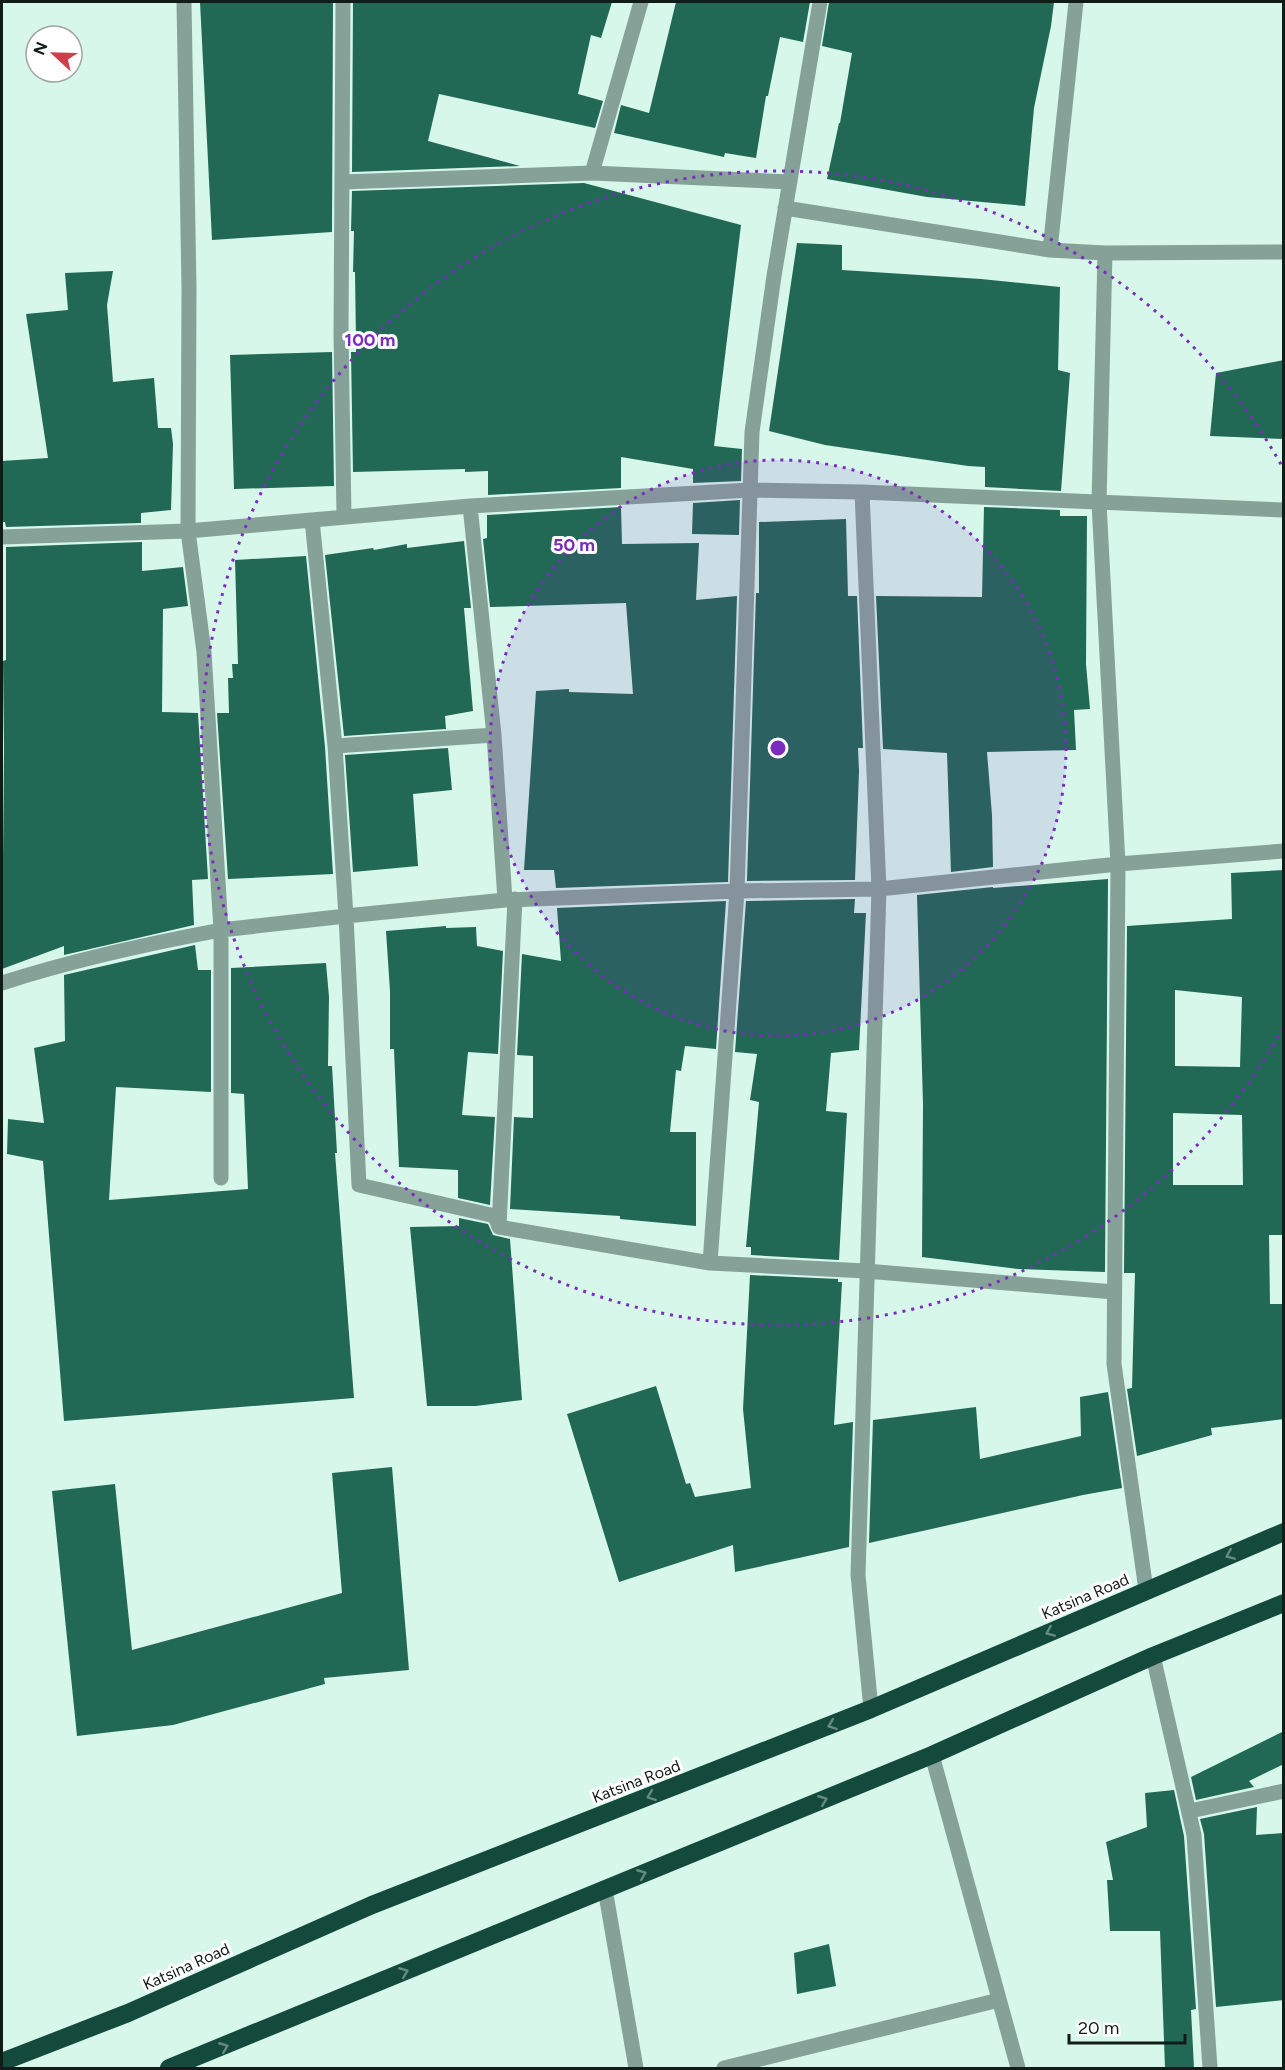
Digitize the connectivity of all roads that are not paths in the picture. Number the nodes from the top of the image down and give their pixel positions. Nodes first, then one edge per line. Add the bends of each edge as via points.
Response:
1 (184, 2) edge
2 (343, 2) edge
3 (641, 2) edge
4 (820, 2) edge
5 (1076, 2) edge
6 (592, 173) junction
7 (342, 182) junction
8 (790, 182) junction
9 (785, 208) junction
10 (1050, 250) junction
11 (1284, 252) edge
12 (1105, 253) junction
13 (750, 489) junction
14 (861, 492) junction
15 (1100, 502) junction
16 (470, 506) junction
17 (1284, 510) edge
18 (344, 516) junction
19 (312, 520) junction
20 (188, 531) junction
21 (2, 537) edge
22 (494, 735) junction
23 (335, 746) junction
24 (1284, 851) edge
25 (1118, 864) junction
26 (879, 889) junction
27 (737, 891) junction
28 (510, 900) junction
29 (346, 916) junction
30 (220, 930) junction
31 (2, 982) edge
32 (221, 1178) dead end
33 (499, 1227) junction
34 (710, 1263) junction
35 (866, 1271) junction
36 (1114, 1292) junction
37 (1284, 1532) edge
38 (1146, 1590) junction
39 (1284, 1603) edge
40 (1153, 1656) junction
41 (872, 1709) junction
42 (932, 1755) junction
43 (1284, 1791) edge
44 (1190, 1811) junction
45 (604, 1889) junction
46 (999, 2000) junction
47 (2, 2062) edge
48 (169, 2068) edge
49 (636, 2068) edge
50 (724, 2068) edge
51 (1018, 2068) edge
52 (1210, 2068) edge

1 - 20 street
2 - 7 street
3 - 6 street
4 - 8 street
5 - 10 street
6 - 7 street
6 - 8 street
7 - 18 street
8 - 9 street
9 - 10 street
9 - 13 street via 752,432
10 - 12 street
11 - 12 street
12 - 15 street
13 - 14 street
13 - 16 street
13 - 27 street
14 - 15 street
14 - 26 street
15 - 17 street
15 - 25 street
16 - 18 street
16 - 22 street
18 - 19 street
19 - 20 street
19 - 23 street
20 - 21 street
20 - 30 street via 204,652
22 - 23 street
22 - 28 street
23 - 29 street
24 - 25 street
25 - 26 street
25 - 36 street
26 - 27 street
26 - 35 street
27 - 28 street
27 - 34 street
28 - 29 street
28 - 33 street
29 - 30 street
29 - 33 street via 359,1185 495,1216
30 - 31 street via 147,944
30 - 32 street
33 - 34 street
34 - 35 street
35 - 36 street
35 - 41 street via 858,1575
36 - 38 street via 1114,1364
37 -> 38 highway, Katsina Road
38 -> 41 highway, Katsina Road
39 - 40 highway
40 - 42 highway
40 - 44 street
41 -> 47 highway, Katsina Road via 372,1905 128,2013
45 -> 42 highway
42 - 46 street
43 - 44 street
44 - 52 street
48 -> 45 highway
45 - 49 street
46 - 50 street
46 - 51 street

